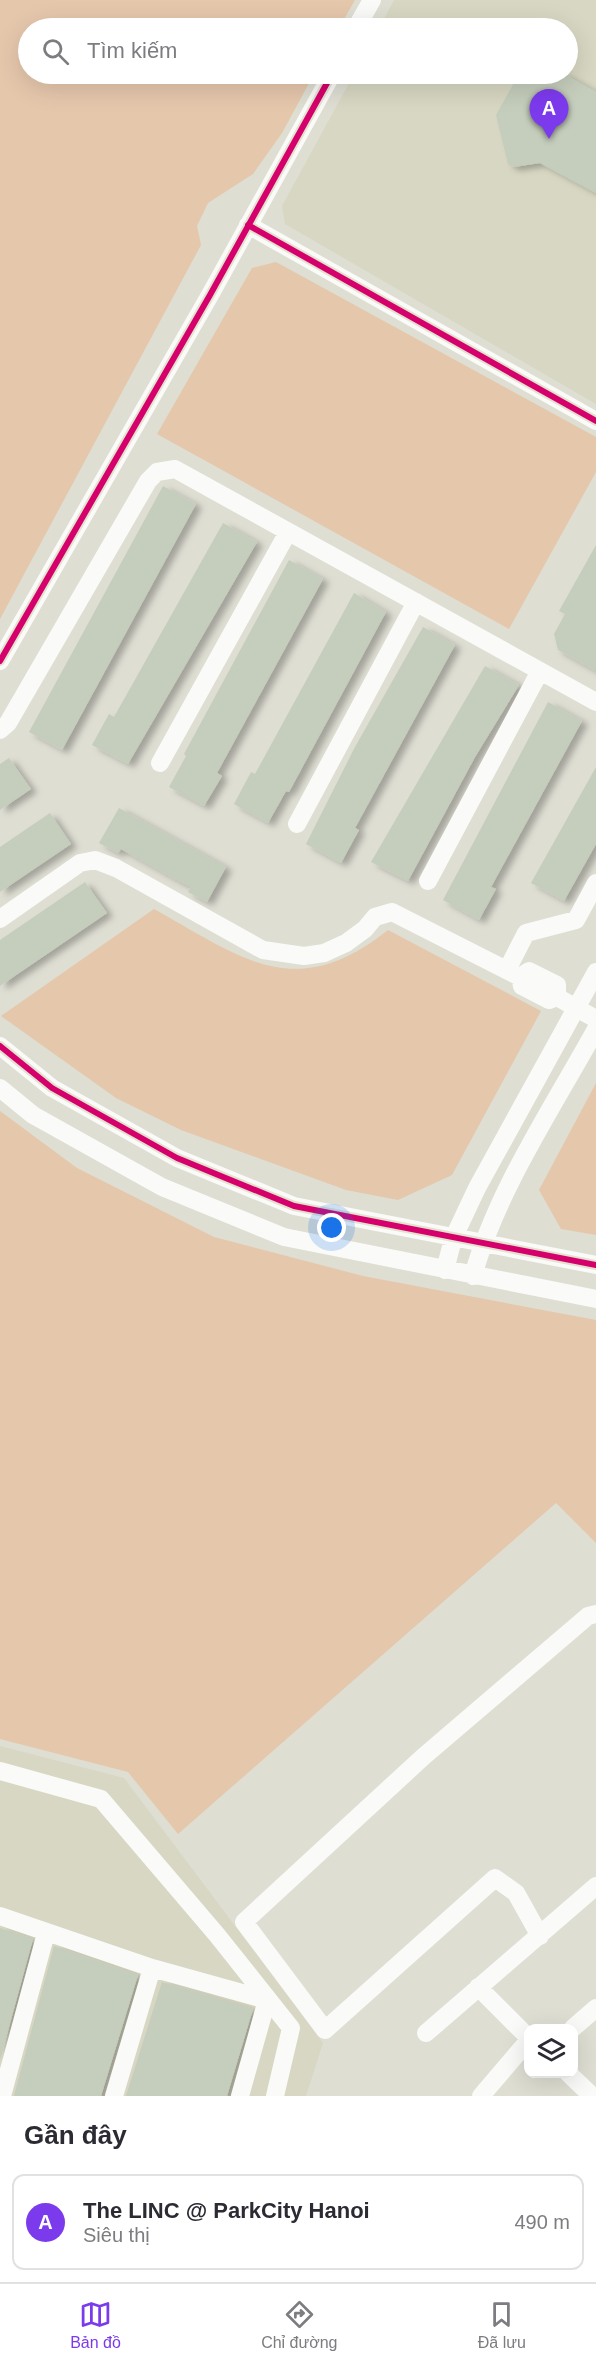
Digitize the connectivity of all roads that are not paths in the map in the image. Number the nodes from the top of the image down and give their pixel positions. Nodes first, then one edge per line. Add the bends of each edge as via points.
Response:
1 (372, 0) edge
2 (362, 18) edge
3 (326, 84) edge
4 (248, 225) junction
5 (596, 421) edge
6 (288, 532) junction
7 (416, 602) junction
8 (0, 661) edge
9 (540, 671) junction
10 (596, 702) edge
11 (3, 723) edge
12 (160, 763) dead end
13 (297, 824) dead end
14 (429, 881) dead end
15 (596, 884) edge
16 (0, 920) edge
17 (596, 972) edge
18 (514, 974) junction
19 (576, 1008) junction
20 (596, 1019) edge
21 (596, 1029) edge
22 (0, 1046) edge
23 (0, 1088) edge
24 (453, 1239) junction
25 (482, 1244) junction
26 (596, 1265) edge
27 (445, 1270) junction
28 (473, 1276) junction
29 (596, 1299) edge
30 (596, 1614) edge
31 (0, 1770) edge
32 (596, 1886) edge
33 (0, 1916) edge
34 (46, 1933) junction
35 (540, 1936) junction
36 (152, 1968) junction
37 (478, 1987) junction
38 (267, 2000) junction
39 (596, 2008) edge
40 (578, 2024) edge
41 (426, 2033) dead end
42 (524, 2035) edge
43 (524, 2044) edge
44 (573, 2078) edge
45 (2, 2096) edge
46 (114, 2096) edge
47 (240, 2096) edge
48 (275, 2096) edge
49 (481, 2096) edge
50 (592, 2096) edge

1 - 2 street
3 - 4 street
4 - 5 street
4 - 8 street
6 - 7 street
6 - 11 street via 175,469 157,472
6 - 12 street
7 - 9 street
7 - 13 street
9 - 10 street
9 - 14 street
15 - 18 street via 576,920 526,933
16 - 18 street via 80,863 95,860 116,868 262,951 304,956 324,953 346,943 375,917 392,912
17 - 19 street
18 - 19 street via 529,972 556,985 557,997
19 - 20 street
19 - 24 street
21 - 25 street via 504,1195
22 - 24 street via 52,1088 177,1158 294,1206
23 - 27 street via 33,1115 162,1187 284,1238
24 - 25 street
24 - 27 street
25 - 26 street
25 - 28 street
27 - 28 street
28 - 29 street
30 - 35 street via 588,1616 423,1757 244,1922 325,2030 495,1878 516,1893
31 - 38 street via 101,1799
32 - 35 street
33 - 34 street
34 - 36 street
34 - 45 street
35 - 37 street
36 - 38 street
36 - 46 street
37 - 41 street
37 - 42 street
38 - 47 street
38 - 48 street via 291,2028
39 - 40 street
43 - 49 street
44 - 50 street

